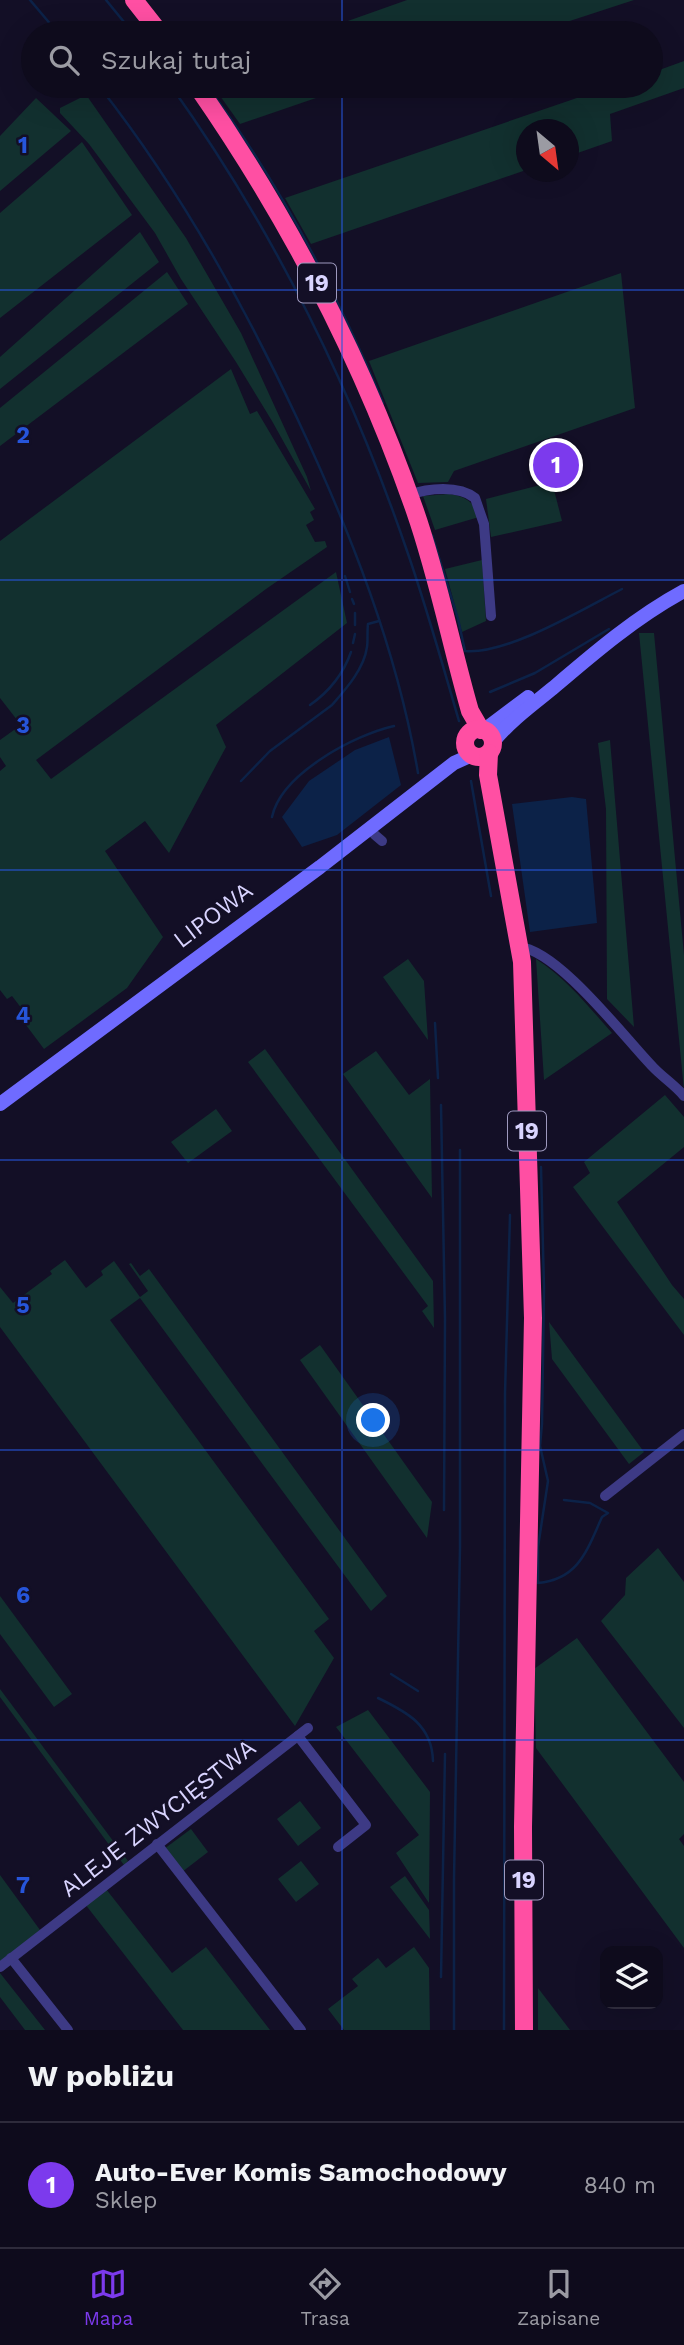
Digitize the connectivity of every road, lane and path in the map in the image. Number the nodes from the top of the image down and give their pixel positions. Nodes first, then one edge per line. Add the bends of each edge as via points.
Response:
1 (134, 0) edge
2 (151, 21) edge
3 (205, 98) edge
4 (409, 495) junction
5 (684, 591) edge
6 (491, 616) dead end
7 (479, 743) junction
8 (519, 947) junction
9 (684, 1096) edge
10 (0, 1104) edge
11 (684, 1434) edge
12 (605, 1496) dead end
13 (308, 1728) dead end
14 (298, 1736) junction
15 (157, 1844) junction
16 (338, 1847) dead end
17 (11, 1958) junction
18 (0, 1967) edge
19 (68, 2030) edge
20 (301, 2030) edge
21 (524, 2030) edge

1 - 2 highway
3 - 4 highway, 19 via 268,193 317,282
4 - 6 street via 453,488 479,503
4 - 7 highway, 19
5 - 7 street, LIPOWA via 624,629
7 - 8 highway, 19
7 - 10 street, LIPOWA via 310,875
8 - 9 street via 532,949 563,971
8 - 21 highway, 19 via 533,1318 523,1827
11 - 12 street
13 - 14 street, ALEJE ZWYCIĘSTWA
14 - 15 street, ALEJE ZWYCIĘSTWA
14 - 16 street via 366,1825
15 - 17 street, ALEJE ZWYCIĘSTWA
15 - 20 street
17 - 18 street, ALEJE ZWYCIĘSTWA
17 - 19 street

